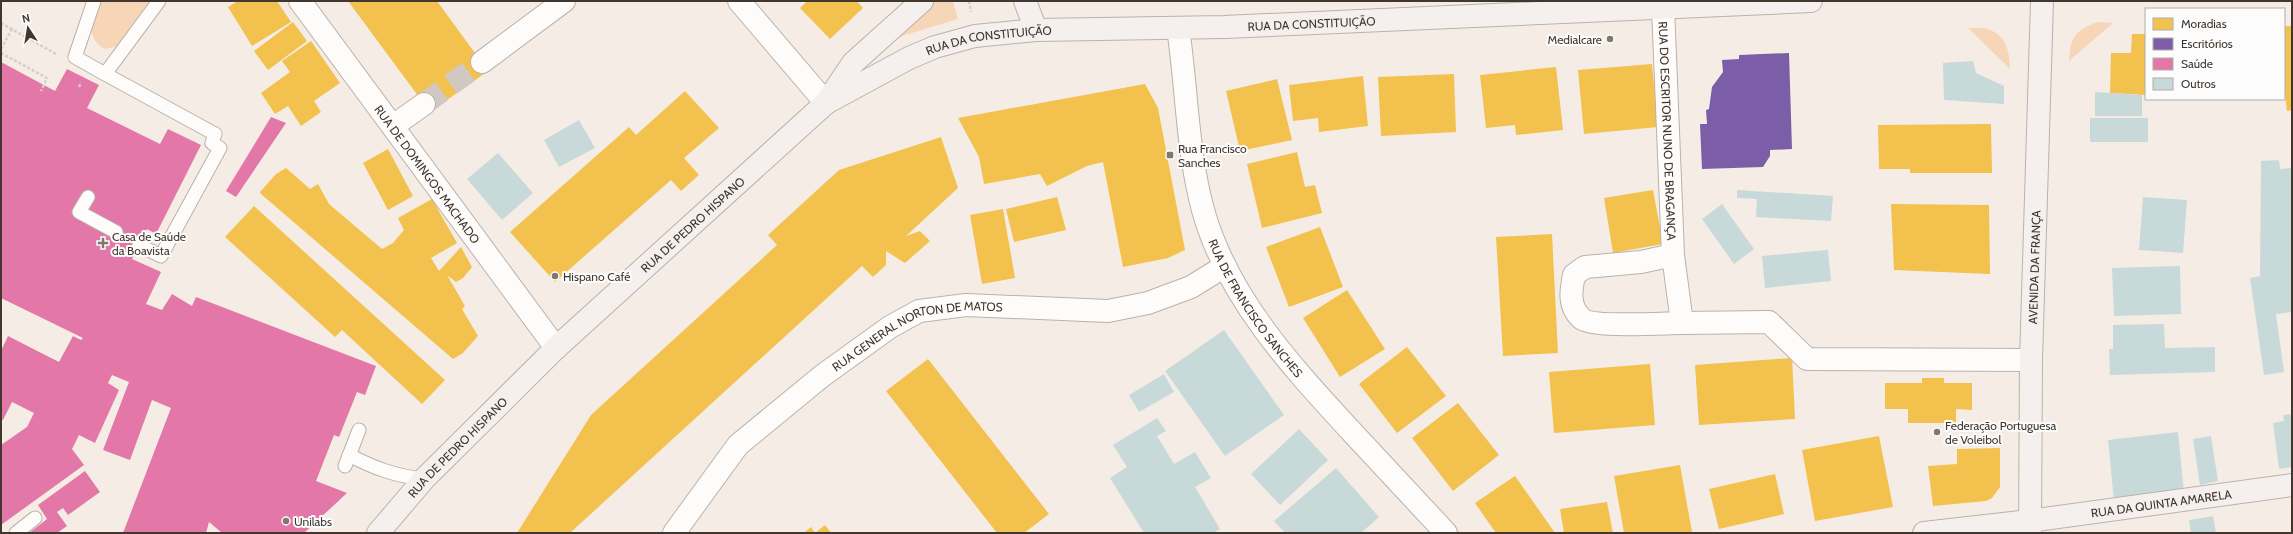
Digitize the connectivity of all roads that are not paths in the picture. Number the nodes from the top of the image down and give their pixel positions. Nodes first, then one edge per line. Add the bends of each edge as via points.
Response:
1 (94, 1) edge
2 (159, 1) edge
3 (300, 1) edge
4 (564, 1) edge
5 (739, 1) edge
6 (922, 1) edge
7 (1025, 1) edge
8 (1811, 1) edge
9 (2042, 1) edge
10 (1663, 7) junction
11 (1178, 28) junction
12 (1036, 30) junction
13 (482, 62) tunnel mouth
14 (105, 74) junction
15 (826, 103) junction
16 (424, 104) tunnel mouth
17 (393, 126) junction
18 (88, 197) dead end
19 (116, 232) dead end
20 (139, 245) dead end
21 (1673, 255) junction
22 (1225, 266) junction
23 (1682, 323) junction
24 (556, 348) junction
25 (2031, 360) junction
26 (359, 430) dead end
27 (424, 479) junction
28 (2292, 485) edge
29 (35, 518) dead end
30 (2030, 527) edge
31 (16, 533) edge
32 (378, 533) edge
33 (674, 533) edge
34 (1446, 533) edge
35 (1924, 533) edge

1 - 14 lane via 75,57
2 - 14 lane
3 - 17 street, RUA DE DOMINGOS MACHADO
4 - 13 street
5 - 15 street
6 - 15 main road, RUA DE PEDRO HISPANO via 853,63
7 - 12 main road
8 - 10 main road, RUA DA CONSTITUIÇÃO
9 - 25 main road, AVENIDA DA FRANÇA
10 - 11 main road, RUA DA CONSTITUIÇÃO
10 - 21 street, RUA DO ESCRITOR NUNO DE BRAGANÇA
11 - 12 main road, RUA DA CONSTITUIÇÃO
11 - 22 street, RUA DE FRANCISCO SANCHES via 1184,65 1188,127 1203,211
12 - 15 main road, RUA DA CONSTITUIÇÃO via 975,36 935,47 909,58
14 - 20 lane via 215,134 212,143 220,148 161,256
15 - 24 main road, RUA DE PEDRO HISPANO
16 - 17 street
17 - 24 street, RUA DE DOMINGOS MACHADO
18 - 19 lane via 79,212
21 - 23 street, RUA DO ESCRITOR NUNO DE BRAGANÇA
21 - 23 street, RUA DO ESCRITOR NUNO DE BRAGANÇA via 1641,262 1585,267 1574,275 1570,293 1574,309 1582,320 1596,324
22 - 33 street, RUA GENERAL NORTON DE MATOS via 1192,286 1148,303 1108,311 966,304 918,312 890,327 822,376 738,445
22 - 34 street, RUA DE FRANCISCO SANCHES via 1272,340 1310,386
23 - 25 street via 1769,322 1807,359
24 - 27 main road, RUA DE PEDRO HISPANO
25 - 30 main road, AVENIDA DA FRANÇA
26 - 27 lane via 347,461 397,476
27 - 32 main road, RUA DE PEDRO HISPANO
28 - 30 main road, RUA DA QUINTA AMARELA
29 - 31 lane
30 - 35 main road, RUA DA QUINTA AMARELA

